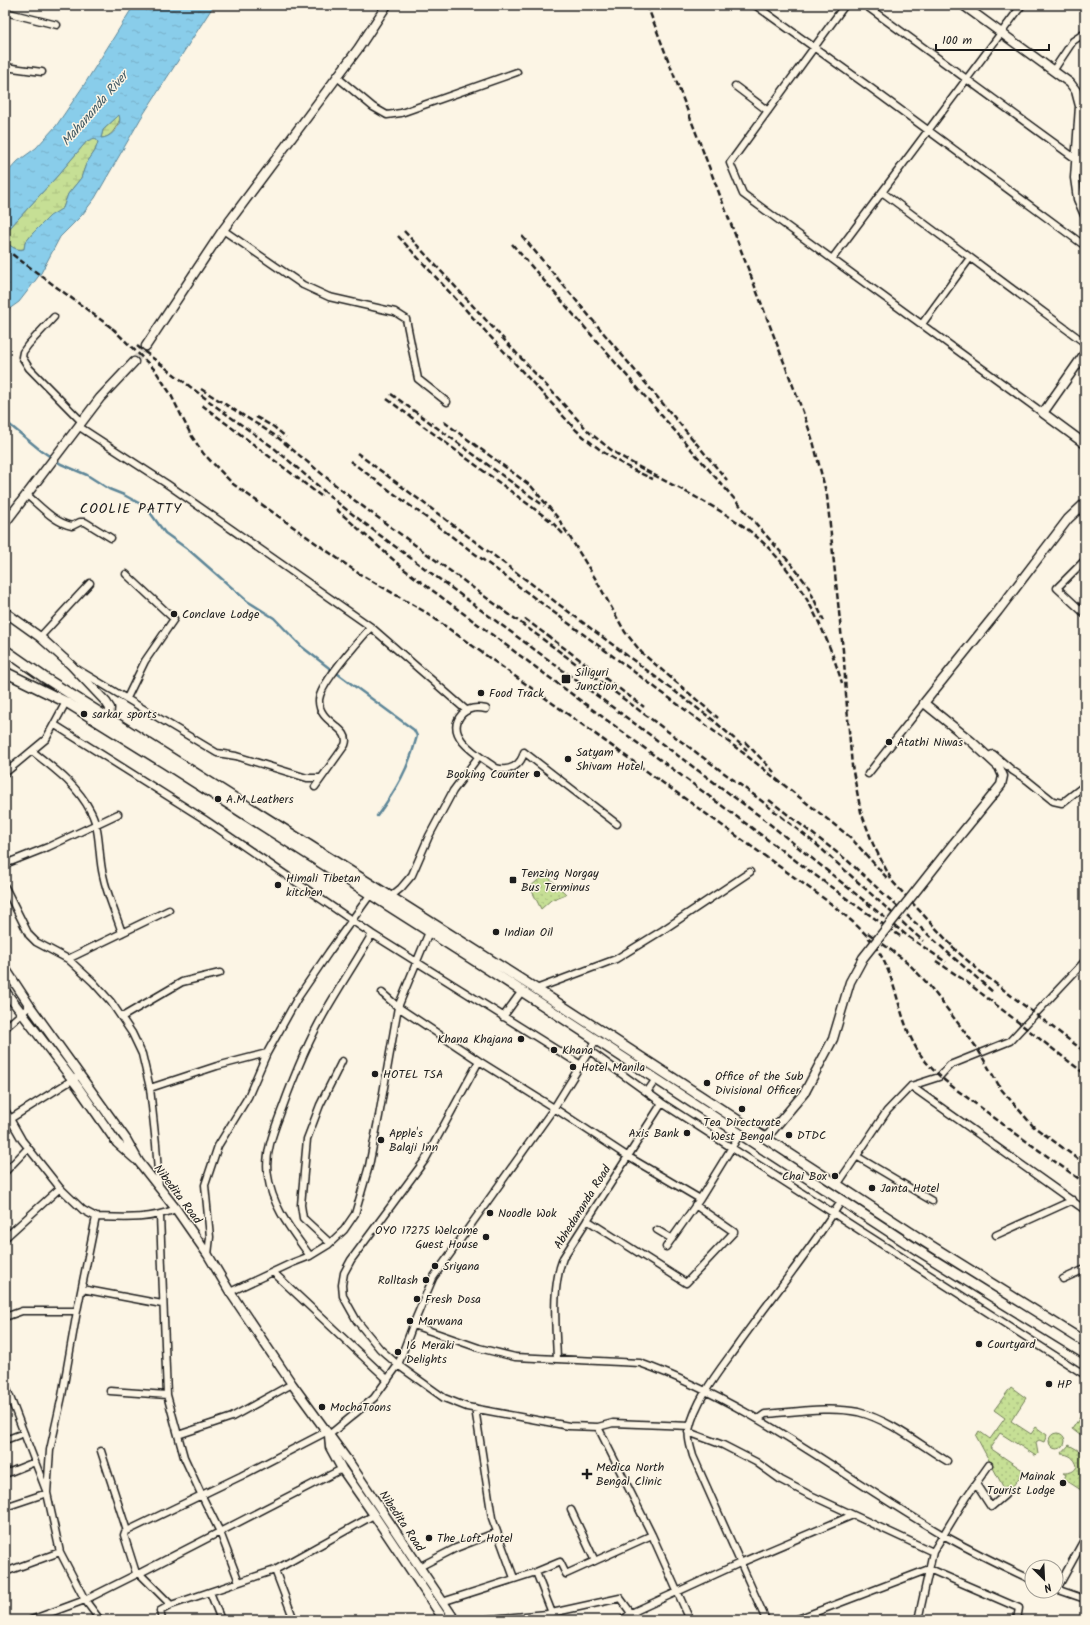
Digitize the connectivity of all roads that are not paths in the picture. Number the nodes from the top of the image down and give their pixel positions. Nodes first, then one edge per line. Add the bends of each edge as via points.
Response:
1 (387, 5) edge
2 (755, 5) edge
3 (845, 5) edge
4 (865, 5) edge
5 (963, 5) edge
6 (1022, 5) edge
7 (5, 12) edge
8 (57, 25) dead end
9 (1001, 33) junction
10 (1085, 33) edge
11 (814, 48) junction
12 (5, 67) edge
13 (1053, 71) junction
14 (42, 72) dead end
15 (517, 72) dead end
16 (337, 77) junction
17 (967, 79) junction
18 (735, 86) dead end
19 (768, 111) junction
20 (928, 130) junction
21 (1085, 137) edge
22 (1077, 144) junction
23 (1076, 158) junction
24 (882, 192) junction
25 (1085, 215) edge
26 (223, 230) junction
27 (1085, 246) edge
28 (970, 258) junction
29 (832, 259) junction
30 (54, 317) dead end
31 (922, 324) junction
32 (1085, 344) edge
33 (146, 346) tunnel mouth
34 (1085, 353) edge
35 (134, 362) tunnel mouth
36 (447, 402) dead end
37 (1043, 412) junction
38 (80, 424) junction
39 (1085, 444) edge
40 (27, 495) junction
41 (1085, 503) edge
42 (5, 523) edge
43 (111, 538) dead end
44 (1085, 560) edge
45 (126, 574) dead end
46 (90, 583) dead end
47 (5, 612) edge
48 (1085, 614) edge
49 (370, 627) junction
50 (40, 637) junction
51 (5, 650) edge
52 (71, 665) junction
53 (5, 672) edge
54 (127, 698) junction
55 (66, 702) junction
56 (924, 703) junction
57 (486, 709) dead end
58 (466, 710) junction
59 (109, 719) junction
60 (54, 725) junction
61 (32, 751) junction
62 (480, 756) junction
63 (988, 757) junction
64 (5, 773) edge
65 (868, 774) dead end
66 (321, 778) junction
67 (1085, 785) edge
68 (315, 787) dead end
69 (118, 814) dead end
70 (617, 824) dead end
71 (95, 825) junction
72 (5, 864) edge
73 (750, 872) dead end
74 (5, 887) edge
75 (370, 895) junction
76 (388, 901) junction
77 (169, 910) dead end
78 (351, 921) junction
79 (429, 932) junction
80 (122, 933) junction
81 (372, 934) junction
82 (68, 959) junction
83 (1085, 961) edge
84 (416, 962) junction
85 (5, 968) edge
86 (220, 973) dead end
87 (536, 989) junction
88 (5, 991) edge
89 (522, 991) junction
90 (382, 993) dead end
91 (30, 1006) junction
92 (398, 1007) junction
93 (21, 1013) junction
94 (122, 1017) junction
95 (503, 1017) junction
96 (5, 1028) edge
97 (599, 1030) junction
98 (595, 1039) junction
99 (590, 1051) junction
100 (267, 1053) junction
101 (342, 1061) dead end
102 (479, 1061) junction
103 (581, 1065) junction
104 (80, 1075) junction
105 (656, 1079) junction
106 (73, 1080) junction
107 (911, 1086) junction
108 (150, 1088) junction
109 (647, 1092) junction
110 (662, 1103) junction
111 (554, 1108) junction
112 (5, 1110) edge
113 (10, 1119) junction
114 (740, 1134) junction
115 (766, 1138) junction
116 (731, 1147) junction
117 (28, 1148) junction
118 (627, 1156) junction
119 (858, 1157) junction
120 (139, 1162) junction
121 (5, 1172) edge
122 (837, 1185) junction
123 (158, 1187) junction
124 (60, 1188) junction
125 (848, 1192) junction
126 (700, 1199) junction
127 (842, 1200) junction
128 (1073, 1200) junction
129 (932, 1201) dead end
130 (695, 1205) junction
131 (176, 1210) junction
132 (1085, 1210) edge
133 (834, 1213) junction
134 (160, 1216) junction
135 (96, 1217) junction
136 (587, 1220) junction
137 (657, 1230) dead end
138 (996, 1235) dead end
139 (5, 1238) edge
140 (672, 1239) junction
141 (330, 1243) junction
142 (666, 1247) dead end
143 (208, 1255) junction
144 (310, 1256) junction
145 (1085, 1269) edge
146 (273, 1272) junction
147 (1063, 1279) dead end
148 (82, 1289) junction
149 (230, 1292) junction
150 (162, 1304) junction
151 (77, 1311) junction
152 (5, 1317) edge
153 (413, 1325) junction
154 (1085, 1342) edge
155 (1085, 1354) edge
156 (557, 1359) junction
157 (398, 1365) junction
158 (1085, 1375) edge
159 (388, 1380) junction
160 (5, 1384) edge
161 (292, 1384) junction
162 (705, 1390) junction
163 (110, 1391) dead end
164 (167, 1395) junction
165 (12, 1402) junction
166 (5, 1405) edge
167 (475, 1408) junction
168 (758, 1419) junction
169 (598, 1427) junction
170 (689, 1429) junction
171 (24, 1433) junction
172 (327, 1434) junction
173 (178, 1436) junction
174 (5, 1440) edge
175 (101, 1451) dead end
176 (947, 1461) dead end
177 (35, 1462) junction
178 (989, 1465) dead end
179 (342, 1469) junction
180 (5, 1474) edge
181 (976, 1484) junction
182 (47, 1492) junction
183 (1005, 1495) dead end
184 (202, 1496) junction
185 (5, 1507) edge
186 (572, 1510) dead end
187 (374, 1515) junction
188 (852, 1515) junction
189 (127, 1531) junction
190 (220, 1532) junction
191 (497, 1532) junction
192 (943, 1534) junction
193 (652, 1535) junction
194 (1085, 1538) edge
195 (60, 1552) junction
196 (933, 1552) junction
197 (595, 1561) junction
198 (740, 1563) junction
199 (419, 1568) junction
200 (929, 1569) junction
201 (275, 1570) junction
202 (5, 1572) edge
203 (536, 1572) junction
204 (138, 1573) junction
205 (1064, 1575) edge
206 (1024, 1576) edge
207 (514, 1578) junction
208 (239, 1582) junction
209 (210, 1592) junction
210 (677, 1592) junction
211 (1064, 1592) edge
212 (1085, 1599) edge
213 (85, 1600) junction
214 (442, 1602) junction
215 (171, 1605) junction
216 (631, 1613) junction
217 (552, 1614) junction
218 (31, 1620) edge
219 (100, 1620) edge
220 (162, 1620) edge
221 (221, 1620) edge
222 (294, 1620) edge
223 (444, 1620) edge
224 (455, 1620) edge
225 (480, 1620) edge
226 (623, 1620) edge
227 (690, 1620) edge
228 (766, 1620) edge
229 (795, 1620) edge
230 (918, 1620) edge
231 (1017, 1620) edge

1 - 16 street
2 - 11 street
3 - 11 street
4 - 17 street
5 - 9 street
6 - 9 street
7 - 8 street
9 - 13 street
9 - 17 street
10 - 13 street via 1073,41
11 - 19 street
11 - 20 street
12 - 14 street
13 - 22 street via 1070,83 1076,91 1080,106
15 - 16 street via 400,113 387,115 373,107
16 - 26 street
17 - 20 street
17 - 23 street
18 - 19 street
19 - 29 street via 730,163 743,194
20 - 24 street
20 - 27 street
21 - 22 street
22 - 23 street
23 - 25 street via 1078,200
24 - 28 street
24 - 29 street
26 - 33 street
26 - 36 street via 303,285 329,297 395,312 406,319 418,379
28 - 31 street
28 - 32 street
29 - 31 street
30 - 38 street via 28,345 22,357
31 - 37 street
34 - 37 street
35 - 38 street
37 - 39 street
38 - 40 street
38 - 49 street
40 - 42 street
40 - 43 street via 65,524 72,526 85,522
41 - 56 street via 1068,518
44 - 48 street via 1057,588
45 - 54 street via 174,619 145,661
46 - 50 street
47 - 50 street
49 - 58 street
49 - 66 street via 320,694 324,716 342,731 346,740
50 - 52 street
51 - 59 main road
52 - 54 street
52 - 59 street via 106,702 110,708
53 - 55 main road
54 - 66 street via 217,753 236,756 307,778
55 - 60 street
55 - 75 main road
56 - 63 street
56 - 65 street
57 - 58 street via 479,707
58 - 62 street via 458,720 458,733 464,744
59 - 76 main road
60 - 61 street via 46,740
60 - 78 street via 204,818
61 - 64 street
61 - 71 street via 72,786 84,801
62 - 70 street via 496,768 508,769 520,763 524,752
62 - 76 street via 453,791 412,875
63 - 67 street via 993,754 1053,801 1062,803
63 - 115 street, bridge via 999,767 1003,776 1001,785 863,958 850,982 832,1039 805,1092
66 - 68 street
69 - 71 street
71 - 72 street
71 - 80 street via 103,876
73 - 87 street via 664,930 616,958
74 - 82 street via 30,936 36,942
75 - 76 main road
75 - 78 street
76 - 79 main road
76 - 87 main road
77 - 80 street
78 - 81 street
78 - 100 street via 297,999
79 - 84 street
79 - 89 main road
80 - 82 street
81 - 84 street
81 - 144 street via 324,1013 297,1068 268,1156 268,1177 274,1198 283,1218
82 - 94 street via 111,1002
83 - 107 street via 1010,1042 950,1065 939,1077
84 - 92 street
84 - 95 street
85 - 91 street, Nibedita Road
86 - 94 street via 182,982
87 - 97 main road
88 - 93 street
89 - 95 street
89 - 98 main road
90 - 92 street
91 - 93 street
91 - 104 street, Nibedita Road
92 - 102 street
92 - 141 street via 369,1166 354,1214 344,1230
93 - 96 street
93 - 106 street
94 - 108 street via 142,1054
95 - 103 street
97 - 98 main road
97 - 115 main road
98 - 99 street
98 - 105 main road
99 - 103 street
99 - 109 street
100 - 108 street
100 - 143 street via 248,1097 218,1146 206,1181 210,1237
101 - 141 street via 320,1105 307,1139 301,1205 303,1218
102 - 111 street
102 - 157 street via 425,1160 344,1273 343,1296 357,1321 380,1349
103 - 111 street
104 - 106 street
104 - 120 street, Nibedita Road via 126,1139
105 - 109 street
105 - 114 main road
106 - 113 street
106 - 120 street via 117,1143
107 - 119 street via 887,1111
107 - 128 street
108 - 123 street
109 - 110 street
110 - 116 street
110 - 118 street, Abhedananda Road
111 - 118 street
111 - 153 street via 433,1278
112 - 113 street
113 - 117 street
114 - 116 street
114 - 127 main road
115 - 122 main road
116 - 126 street
116 - 133 street
117 - 121 street
117 - 124 street
118 - 126 street
118 - 136 street, Abhedananda Road
119 - 122 street
119 - 129 street
120 - 123 street, Nibedita Road
122 - 125 main road
123 - 131 street, Nibedita Road
124 - 135 street via 83,1210
124 - 139 street
125 - 127 main road
125 - 154 main road
126 - 130 street
127 - 133 street
127 - 155 main road
128 - 132 street
128 - 138 street
130 - 136 street via 734,1232 686,1283
130 - 140 street
131 - 134 street
131 - 143 street, Nibedita Road
133 - 158 street
133 - 162 street
134 - 135 street
134 - 150 street
135 - 148 street
136 - 156 street, Abhedananda Road via 560,1266 556,1305
137 - 140 street
140 - 142 street
141 - 144 street
143 - 149 street, Nibedita Road
144 - 146 street
145 - 147 street
146 - 149 street
146 - 159 street
148 - 150 street
148 - 151 street
149 - 161 street, Nibedita Road
150 - 164 street
151 - 152 street via 22,1312
151 - 182 street via 50,1450
153 - 156 street via 479,1348 515,1357
153 - 157 street
156 - 162 street via 640,1363
157 - 159 street
157 - 167 street via 444,1398
159 - 172 street via 374,1398
160 - 165 street
161 - 172 street, Nibedita Road
161 - 173 street via 232,1417
162 - 168 street
162 - 170 street
163 - 164 street
164 - 173 street
165 - 166 street
165 - 171 street
167 - 169 street via 569,1426
167 - 191 street
168 - 176 street via 765,1414 832,1410 857,1412 890,1425
168 - 192 street
169 - 170 street via 613,1423
169 - 193 street
170 - 188 street via 756,1462 781,1480
170 - 198 street via 693,1456
171 - 174 street
171 - 177 street
172 - 179 street, Nibedita Road via 330,1448
172 - 184 street
172 - 199 street, Nibedita Road via 351,1465
173 - 184 street via 184,1457
175 - 189 street
177 - 180 street
177 - 182 street
178 - 181 street
179 - 187 street, Nibedita Road
179 - 190 street
181 - 183 street via 991,1507
181 - 192 street
182 - 185 street
182 - 195 street
184 - 189 street
184 - 190 street
186 - 197 street
187 - 201 street
187 - 223 street, Nibedita Road
188 - 196 street
188 - 198 street
189 - 204 street via 124,1535
190 - 204 street
190 - 208 street
191 - 199 street via 456,1548
191 - 207 street
192 - 196 street
192 - 206 street
193 - 197 street
193 - 210 street
194 - 205 street
195 - 202 street
195 - 213 street
196 - 200 street
197 - 203 street via 566,1574 560,1562
198 - 210 street
198 - 228 street
199 - 214 street, Nibedita Road
200 - 229 street
200 - 230 street
200 - 231 street via 1019,1608
201 - 208 street
201 - 222 street
203 - 207 street
203 - 217 street
204 - 213 street
204 - 215 street
207 - 214 street
208 - 209 street
209 - 215 street
209 - 221 street
210 - 216 street
210 - 227 street
211 - 212 street
213 - 218 street
213 - 219 street
214 - 224 street, Nibedita Road
215 - 220 street via 160,1611
216 - 217 street via 620,1598
216 - 226 street
217 - 225 street

